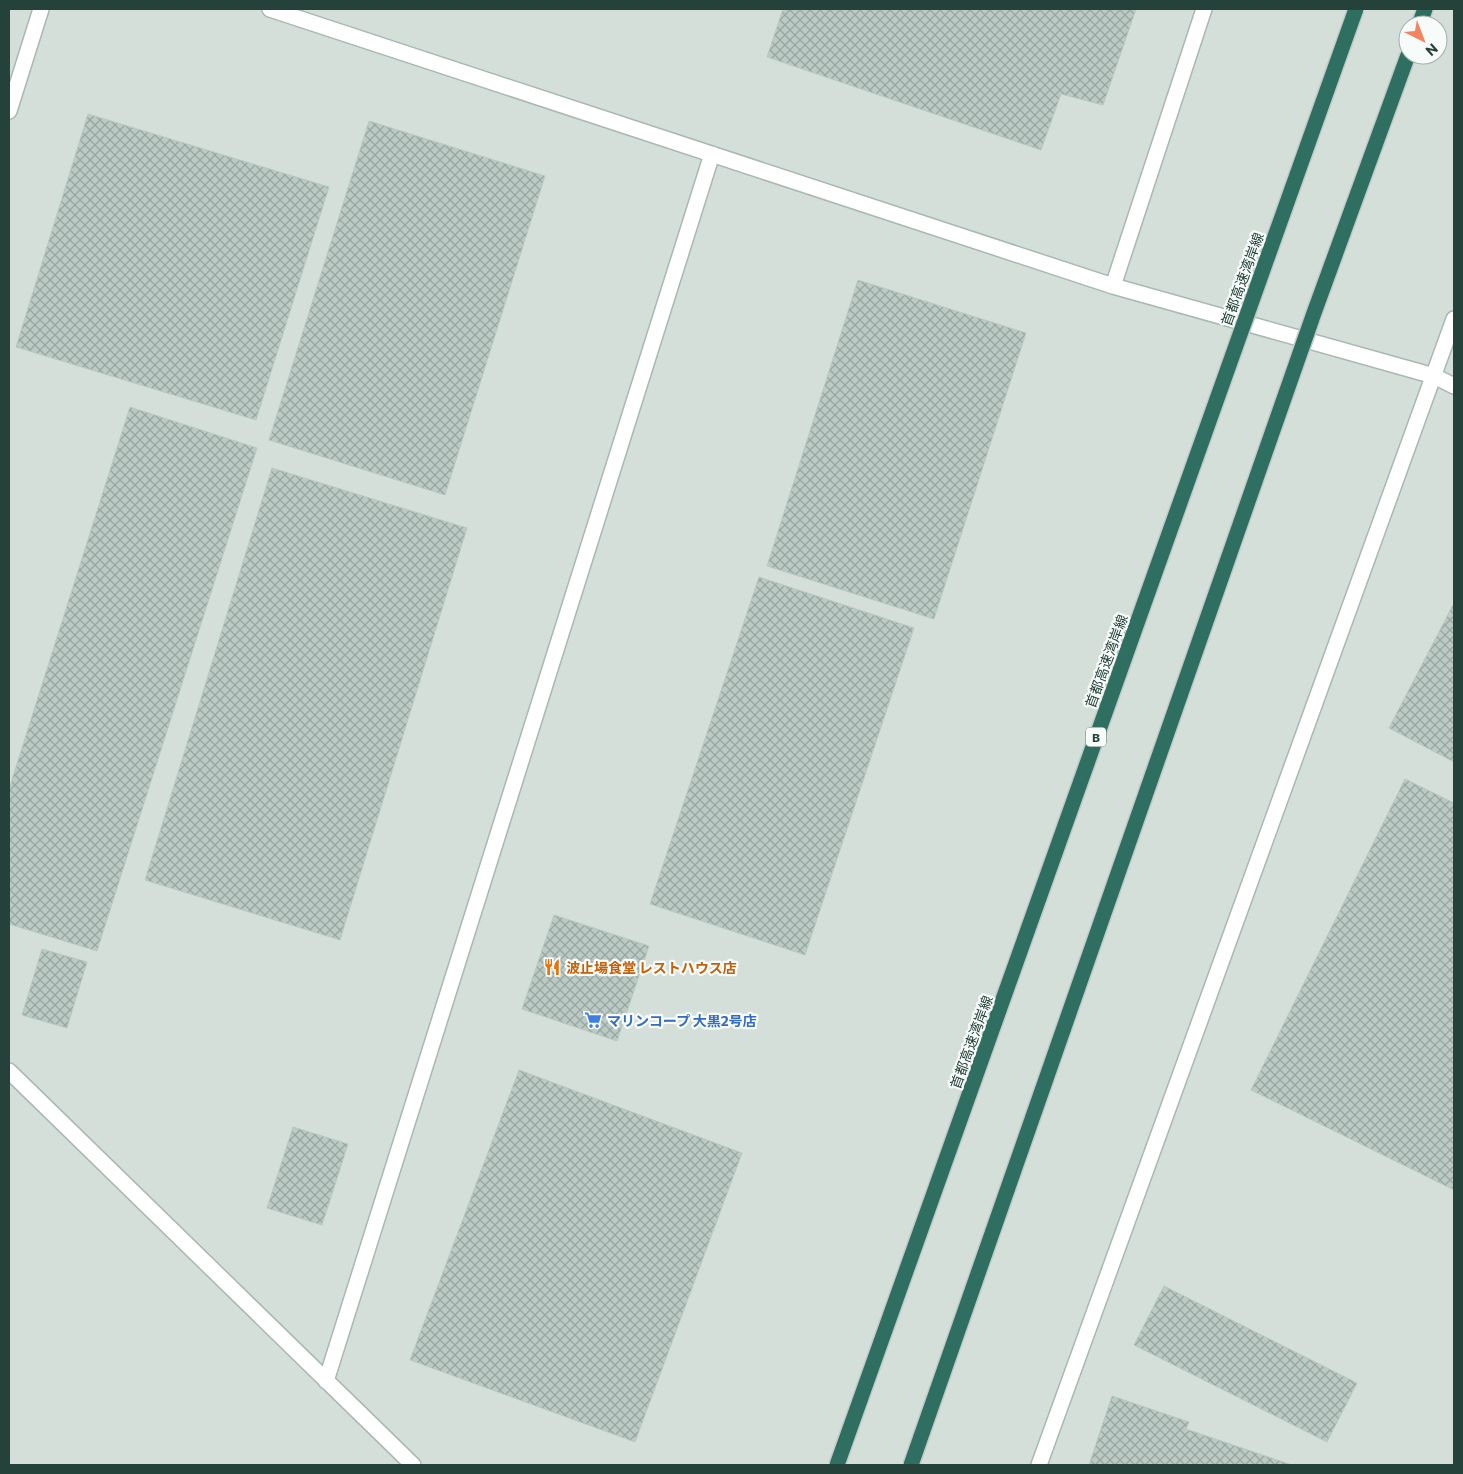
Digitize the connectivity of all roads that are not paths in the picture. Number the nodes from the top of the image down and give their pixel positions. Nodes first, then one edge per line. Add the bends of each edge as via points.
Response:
1 (41, 9) edge
2 (270, 9) edge
3 (1204, 9) edge
4 (1356, 9) edge
5 (1404, 65) edge
6 (9, 111) edge
7 (712, 154) junction
8 (1113, 286) junction
9 (1454, 319) edge
10 (1434, 376) junction
11 (1454, 386) edge
12 (9, 1071) edge
13 (326, 1381) junction
14 (413, 1465) edge
15 (837, 1465) edge
16 (912, 1465) edge
17 (1039, 1465) edge

1 - 6 street
2 - 7 street
3 - 8 street
4 - 15 highway, 首都高速湾岸線 / B, bridge
5 - 16 highway, bridge via 1314,313
7 - 8 street
7 - 13 street
8 - 10 street
9 - 10 street
10 - 11 street
10 - 17 street
12 - 13 street
13 - 14 street

